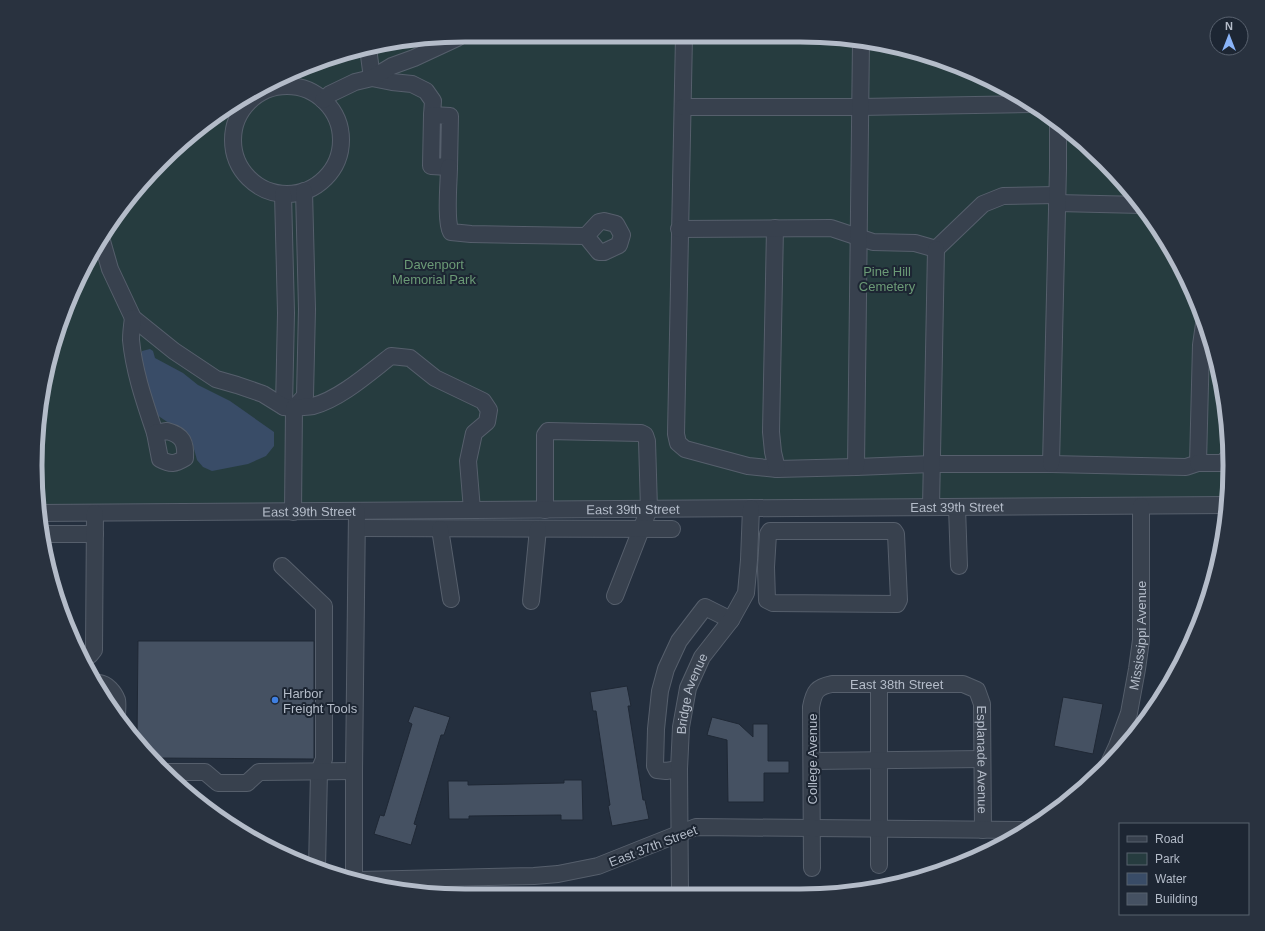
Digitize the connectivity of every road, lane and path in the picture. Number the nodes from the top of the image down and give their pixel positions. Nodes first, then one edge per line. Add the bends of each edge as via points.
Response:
1 (684, 42) edge
2 (447, 43) edge
3 (861, 47) edge
4 (369, 53) edge
5 (372, 78) junction
6 (276, 87) edge
7 (323, 100) junction
8 (1020, 104) edge
9 (240, 107) edge
10 (683, 107) junction
11 (860, 107) junction
12 (1058, 131) edge
13 (304, 191) junction
14 (283, 194) junction
15 (1057, 199) junction
16 (1133, 205) edge
17 (775, 228) junction
18 (680, 229) junction
19 (586, 236) dead end
20 (859, 237) junction
21 (104, 246) edge
22 (936, 249) junction
23 (133, 318) junction
24 (1203, 334) edge
25 (289, 407) junction
26 (155, 433) dead end
27 (1223, 463) edge
28 (932, 464) junction
29 (1051, 464) junction
30 (1198, 464) junction
31 (856, 467) junction
32 (777, 469) junction
33 (1221, 505) edge
34 (1141, 506) junction
35 (931, 507) junction
36 (957, 507) junction
37 (751, 508) junction
38 (649, 509) junction
39 (472, 510) junction
40 (545, 510) junction
41 (357, 511) junction
42 (293, 512) junction
43 (45, 513) edge
44 (95, 513) junction
45 (357, 528) junction
46 (440, 529) junction
47 (538, 529) junction
48 (641, 529) junction
49 (672, 529) dead end
50 (48, 534) edge
51 (95, 534) junction
52 (282, 566) dead end
53 (959, 566) dead end
54 (749, 567) junction
55 (766, 567) junction
56 (615, 596) dead end
57 (451, 599) dead end
58 (531, 601) dead end
59 (731, 620) junction
60 (87, 655) edge
61 (879, 684) junction
62 (104, 685) edge
63 (816, 690) joint
64 (977, 690) joint
65 (117, 706) edge
66 (1119, 744) edge
67 (982, 760) junction
68 (812, 761) junction
69 (879, 761) junction
70 (679, 769) junction
71 (319, 771) junction
72 (354, 771) junction
73 (173, 772) edge
74 (812, 829) junction
75 (879, 829) junction
76 (983, 830) junction
77 (1014, 830) edge
78 (679, 833) junction
79 (317, 862) edge
80 (880, 865) dead end
81 (812, 868) dead end
82 (354, 874) edge
83 (404, 884) edge
84 (680, 889) edge

1 - 10 street
2 - 5 street via 392,66
3 - 11 street
4 - 5 street
5 - 7 street via 355,82
5 - 19 street via 412,84 426,91 432,101 432,166 449,166 448,218 451,232
6 - 7 street via 294,86 312,92
7 - 13 street via 335,115 339,127 340,150 334,166 319,183
8 - 11 street
9 - 14 street via 232,142 236,160 246,176 259,186
10 - 11 street
10 - 18 street
11 - 20 street
12 - 15 street
13 - 14 street
13 - 25 street via 307,310 305,396
14 - 25 street
15 - 16 street
15 - 22 street via 1003,196 983,204
15 - 29 street
17 - 18 street
17 - 20 street via 831,228
17 - 32 street via 770,432
18 - 32 street via 676,434 678,443 685,449 748,466
20 - 22 street via 873,242 915,243
20 - 31 street
21 - 23 street via 110,269
22 - 28 street
23 - 25 street via 174,351 216,379 263,394
23 - 26 street via 131,338 135,363
24 - 30 street
25 - 39 street via 312,406 326,401 350,387 391,356 410,358 435,378 483,401 489,410 487,422 474,433 468,462
25 - 42 street
27 - 30 street
28 - 29 street
28 - 31 street
28 - 35 street
29 - 30 street via 1186,467
31 - 32 street
33 - 34 street, East 39th Street
34 - 36 street, East 39th Street
34 - 66 street, Mississippi Avenue via 1141,640 1129,713
35 - 36 street, East 39th Street
35 - 37 street, East 39th Street
36 - 53 street
37 - 38 street, East 39th Street
37 - 54 street, Bridge Avenue
38 - 40 street, East 39th Street
38 - 40 street via 645,435 548,431 545,435
38 - 48 street
39 - 40 street, East 39th Street
39 - 41 street, East 39th Street
41 - 42 street, East 39th Street
41 - 45 street
42 - 44 street, East 39th Street
43 - 44 street, East 39th Street
44 - 51 street
45 - 46 street
45 - 72 street
46 - 47 street
46 - 57 street
47 - 48 street
47 - 58 street
48 - 49 street
48 - 56 street
50 - 51 street
51 - 60 street via 94,650
52 - 71 street via 324,606 324,759
54 - 55 street
54 - 59 street, Bridge Avenue via 746,593
55 - 55 street via 767,600 773,603 897,604 899,600 894,531 770,532
59 - 70 street, Bridge Avenue via 702,657 688,688 681,727
59 - 70 street via 705,607 680,641 666,669 660,691 655,766 657,770
61 - 63 street, East 38th Street via 832,684
61 - 64 street, East 38th Street via 963,684
61 - 69 street
62 - 65 street via 111,689
63 - 68 street, College Avenue via 811,707
64 - 67 street, Esplanade Avenue via 982,704
67 - 69 street
67 - 76 street, Esplanade Avenue
68 - 69 street
68 - 74 street, College Avenue
69 - 75 street
70 - 78 street, Bridge Avenue
71 - 72 street
71 - 73 street via 259,772 247,783 218,783 205,772
71 - 79 street
72 - 82 street
74 - 75 street, East 37th Street
74 - 78 street, East 37th Street via 696,827
74 - 81 street, College Avenue
75 - 76 street, East 37th Street
75 - 80 street
76 - 77 street, East 37th Street
78 - 83 street, East 37th Street via 598,866 558,874
78 - 84 street, Bridge Avenue

